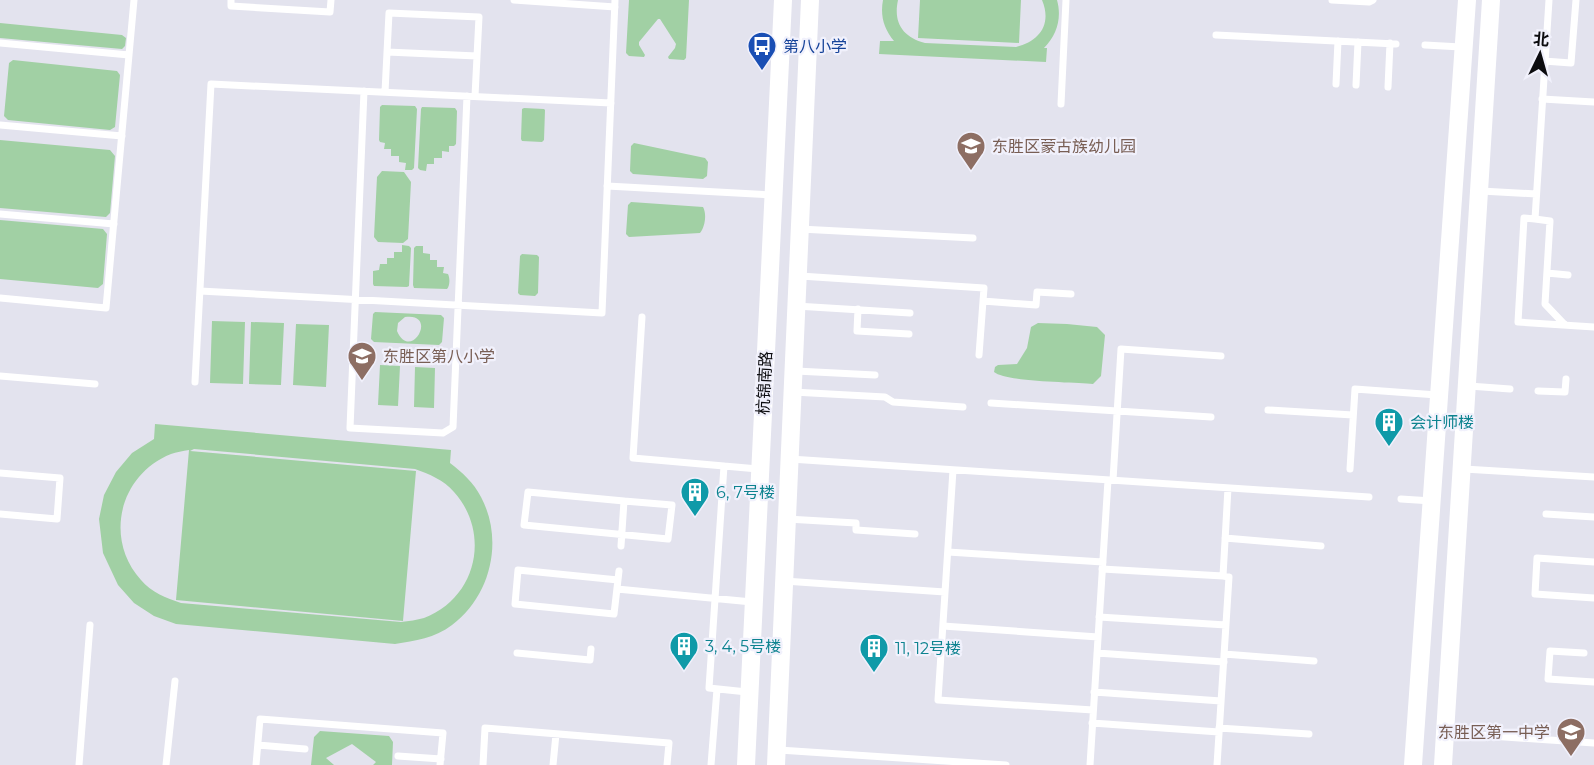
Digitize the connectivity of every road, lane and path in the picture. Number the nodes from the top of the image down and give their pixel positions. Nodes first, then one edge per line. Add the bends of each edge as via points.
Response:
1 (134, 0) edge
2 (231, 0) edge
3 (331, 0) edge
4 (514, 0) edge
5 (783, 0) edge
6 (810, 0) edge
7 (1066, 0) edge
8 (1332, 0) edge
9 (1373, 0) edge
10 (1467, 0) edge
11 (1491, 0) edge
12 (1549, 0) edge
13 (1576, 0) edge
14 (615, 3) edge
15 (1216, 35) dead end
16 (1338, 41) junction
17 (1358, 42) junction
18 (0, 44) edge
19 (1425, 45) dead end
20 (1464, 47) junction
21 (387, 51) junction
22 (129, 56) junction
23 (477, 56) junction
24 (1544, 61) junction
25 (1336, 84) dead end
26 (1356, 85) dead end
27 (1388, 87) dead end
28 (364, 92) junction
29 (385, 92) junction
30 (467, 96) junction
31 (475, 96) junction
32 (1542, 99) junction
33 (1594, 102) edge
34 (611, 103) junction
35 (1062, 104) dead end
36 (0, 124) edge
37 (122, 136) junction
38 (607, 186) junction
39 (1479, 191) junction
40 (773, 195) junction
41 (1536, 195) junction
42 (0, 214) edge
43 (1535, 219) junction
44 (114, 224) junction
45 (800, 229) junction
46 (973, 238) dead end
47 (1547, 273) junction
48 (1568, 275) dead end
49 (798, 276) junction
50 (200, 291) junction
51 (1071, 294) dead end
52 (0, 298) edge
53 (356, 299) junction
54 (983, 301) junction
55 (458, 304) junction
56 (796, 306) junction
57 (858, 309) junction
58 (910, 313) dead end
59 (642, 317) dead end
60 (1565, 325) junction
61 (1594, 327) edge
62 (909, 334) dead end
63 (979, 355) dead end
64 (1221, 356) dead end
65 (794, 370) junction
66 (875, 375) dead end
67 (0, 376) edge
68 (1566, 379) dead end
69 (195, 382) dead end
70 (95, 384) dead end
71 (1467, 386) junction
72 (1510, 389) dead end
73 (1538, 391) dead end
74 (793, 392) junction
75 (1439, 395) junction
76 (992, 403) dead end
77 (963, 407) dead end
78 (1268, 410) dead end
79 (1117, 412) junction
80 (1353, 415) junction
81 (1210, 417) dead end
82 (790, 459) junction
83 (724, 466) junction
84 (760, 469) junction
85 (1350, 469) dead end
86 (1462, 469) junction
87 (953, 470) junction
88 (0, 473) edge
89 (1594, 477) edge
90 (1111, 480) junction
91 (1228, 488) junction
92 (1369, 497) dead end
93 (1401, 499) dead end
94 (624, 501) junction
95 (1432, 501) junction
96 (0, 514) edge
97 (1546, 514) dead end
98 (1594, 517) edge
99 (787, 519) junction
100 (622, 534) junction
101 (915, 534) dead end
102 (1226, 538) junction
103 (621, 546) dead end
104 (1321, 546) dead end
105 (948, 552) junction
106 (1594, 562) edge
107 (1102, 566) junction
108 (619, 571) dead end
109 (1223, 576) junction
110 (618, 580) junction
111 (784, 581) junction
112 (617, 589) junction
113 (945, 592) junction
114 (715, 598) junction
115 (1594, 598) edge
116 (754, 602) junction
117 (1099, 617) junction
118 (90, 625) dead end
119 (1226, 625) junction
120 (943, 626) junction
121 (1098, 637) junction
122 (591, 649) dead end
123 (517, 653) dead end
124 (1097, 653) junction
125 (1584, 653) dead end
126 (1224, 658) junction
127 (1314, 661) dead end
128 (175, 681) dead end
129 (1594, 682) edge
130 (717, 689) junction
131 (750, 692) junction
132 (1094, 693) junction
133 (1221, 701) junction
134 (1093, 710) junction
135 (1092, 723) junction
136 (1219, 730) junction
137 (1445, 733) junction
138 (556, 734) junction
139 (1309, 734) dead end
140 (1594, 743) edge
141 (258, 745) junction
142 (305, 749) dead end
143 (398, 756) dead end
144 (776, 758) edge
145 (895, 761) edge
146 (440, 762) edge
147 (79, 765) edge
148 (166, 765) edge
149 (256, 765) edge
150 (483, 765) edge
151 (553, 765) edge
152 (667, 765) edge
153 (711, 765) edge
154 (746, 765) edge
155 (1006, 765) edge
156 (1090, 765) edge
157 (1217, 765) edge
158 (1413, 765) edge
159 (1443, 765) edge

1 - 22 lane
2 - 3 lane via 231,6 330,12
4 - 14 lane
5 - 40 street, 杭锦南路
6 - 45 street, 杭锦南路
7 - 35 lane
8 - 9 lane
10 - 20 street
11 - 39 street
12 - 24 lane
13 - 24 lane via 1571,63
14 - 34 lane
15 - 16 lane
16 - 17 lane
16 - 25 lane
17 - 26 lane
17 - 27 lane via 1393,44
18 - 22 lane
19 - 20 lane
20 - 75 street
21 - 23 lane
21 - 23 lane via 389,13 479,17
21 - 29 lane
22 - 37 lane
23 - 31 lane
24 - 32 lane
28 - 29 lane
28 - 50 lane via 211,84
28 - 53 lane
29 - 30 lane
30 - 31 lane
30 - 55 lane
31 - 34 lane
32 - 33 lane
32 - 41 lane
34 - 38 lane
36 - 37 lane
37 - 44 lane
38 - 40 lane
38 - 55 lane via 602,313
39 - 41 lane
39 - 71 street
40 - 84 street, 杭锦南路
41 - 43 lane
42 - 44 lane
43 - 47 lane via 1550,221
43 - 60 lane via 1524,218 1518,322
44 - 52 lane via 106,308
45 - 46 lane
45 - 49 street, 杭锦南路
47 - 48 lane
47 - 60 lane via 1545,304
49 - 54 lane via 984,288
49 - 56 street, 杭锦南路
50 - 53 lane
50 - 69 lane
51 - 54 lane via 1037,292 1036,304
53 - 55 lane
53 - 55 lane via 350,428 443,434 453,427
54 - 63 lane
56 - 57 lane
56 - 65 street, 杭锦南路
57 - 58 lane
57 - 62 lane via 857,331
59 - 83 lane via 633,458
60 - 61 lane
64 - 79 lane via 1121,349
65 - 66 lane
65 - 74 street, 杭锦南路
67 - 70 lane
68 - 73 lane via 1565,392
71 - 72 lane
71 - 86 street
74 - 77 lane via 885,397 893,402
74 - 82 street, 杭锦南路
75 - 80 lane via 1355,389
75 - 95 street
76 - 79 lane
78 - 80 lane
79 - 81 lane
79 - 90 lane
80 - 85 lane
82 - 87 lane
82 - 99 street, 杭锦南路
83 - 84 lane
83 - 114 lane
84 - 116 street, 杭锦南路
86 - 89 lane
86 - 137 street
87 - 90 lane
87 - 105 lane
88 - 96 lane via 60,478 57,519
90 - 91 lane
90 - 107 lane
91 - 92 lane
91 - 102 lane
93 - 95 lane
94 - 100 lane
94 - 100 lane via 672,505 668,538
94 - 100 lane via 528,492 524,525
95 - 158 street
97 - 98 lane
99 - 101 lane via 856,523 856,530
99 - 111 street, 杭锦南路
100 - 103 lane
102 - 104 lane
102 - 109 lane
105 - 107 lane
105 - 113 lane
106 - 115 lane via 1538,558 1535,594
107 - 109 lane
107 - 117 lane
108 - 110 lane
109 - 119 lane via 1230,577
110 - 112 lane
110 - 112 lane via 518,570 515,604 594,615 614,614
111 - 113 lane
111 - 144 street, 杭锦南路
112 - 114 lane
113 - 120 lane
114 - 116 lane
114 - 130 lane via 709,688
116 - 131 street, 杭锦南路
117 - 119 lane
117 - 121 lane
118 - 147 lane
119 - 126 lane
120 - 121 lane
120 - 134 lane via 938,700
121 - 124 lane
122 - 123 lane via 590,660
124 - 126 lane
124 - 132 lane
125 - 129 lane via 1550,651 1548,679
126 - 127 lane
126 - 133 lane
128 - 148 lane
130 - 131 lane
130 - 153 lane
131 - 154 street, 杭锦南路
132 - 133 lane
132 - 134 lane
133 - 136 lane
134 - 135 lane
135 - 136 lane
135 - 156 lane
136 - 139 lane
136 - 157 lane
137 - 140 lane
137 - 159 street
138 - 150 lane via 485,728
138 - 151 lane
138 - 152 lane via 669,743
141 - 142 lane
141 - 146 lane via 260,719 442,733
141 - 149 lane
143 - 146 lane
144 - 145 lane
145 - 155 lane

